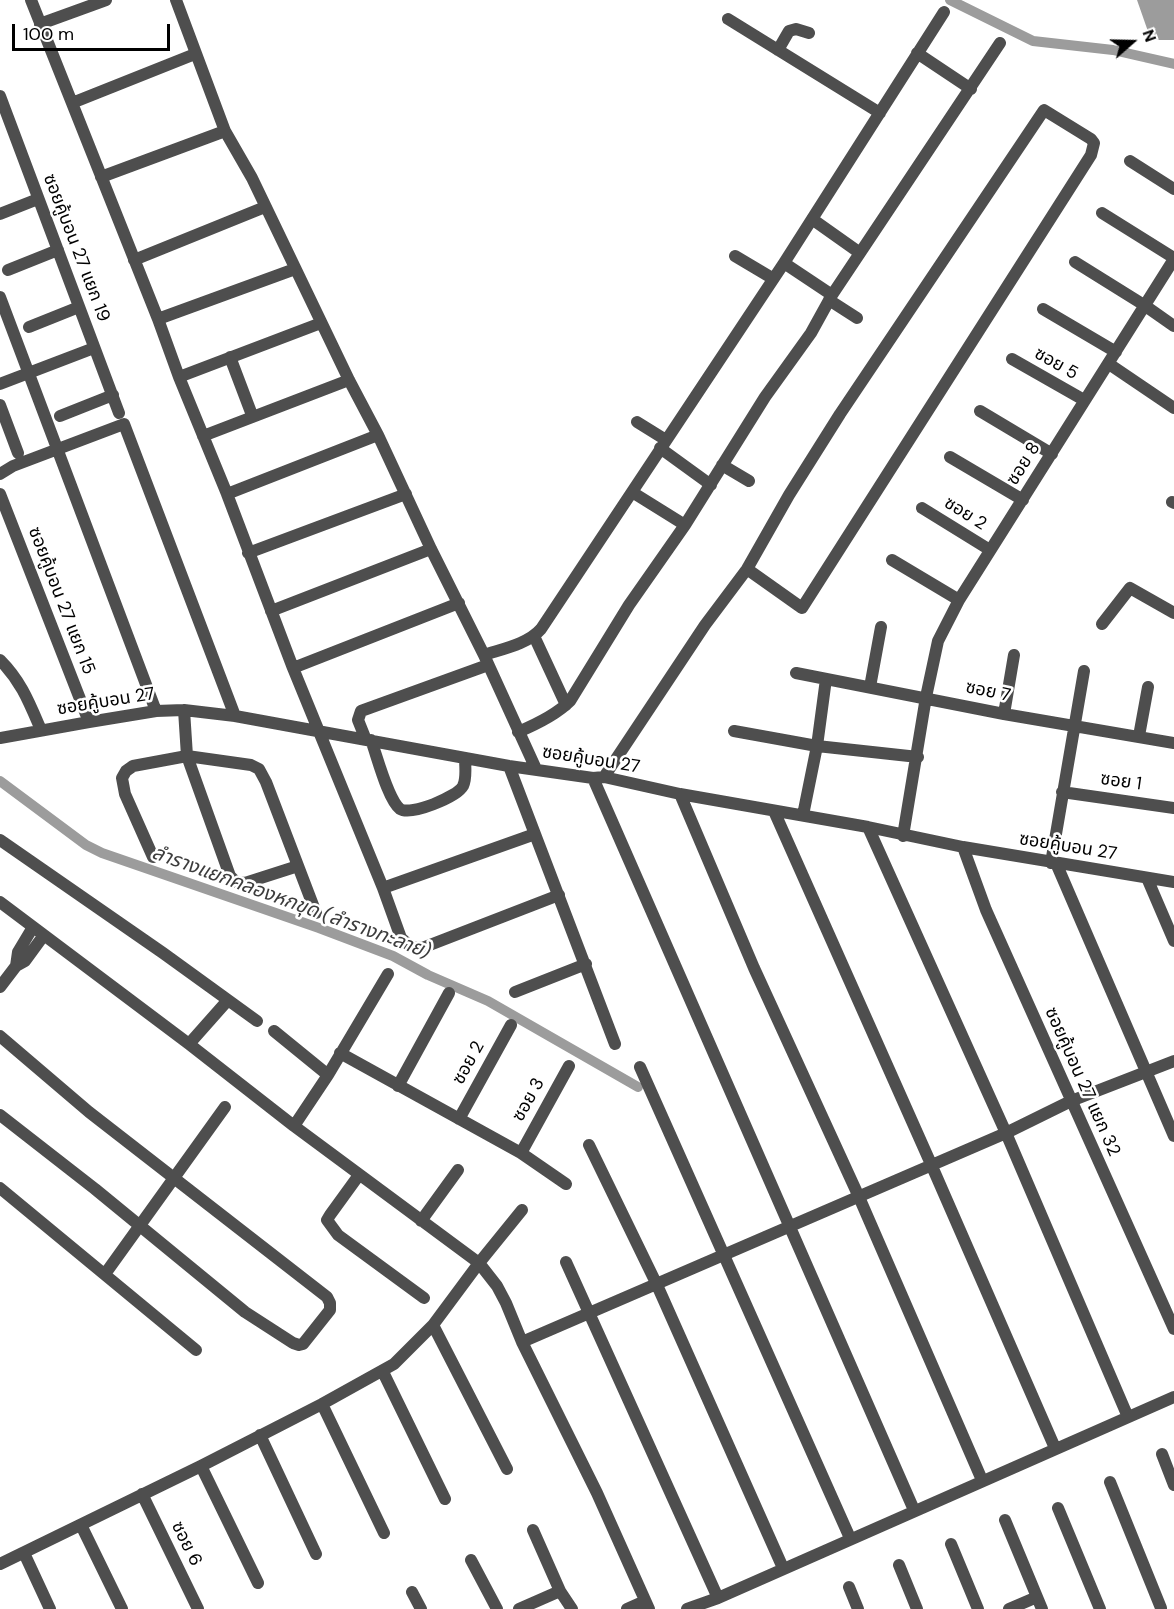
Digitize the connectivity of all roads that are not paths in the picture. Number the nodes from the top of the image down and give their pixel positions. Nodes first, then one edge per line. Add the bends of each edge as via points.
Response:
1 (31, 0) edge
2 (106, 0) edge
3 (176, 0) edge
4 (944, 12) dead end
5 (728, 19) dead end
6 (40, 24) junction
7 (809, 33) dead end
8 (1000, 43) dead end
9 (778, 50) junction
10 (916, 53) junction
11 (195, 54) junction
12 (971, 89) junction
13 (0, 96) edge
14 (72, 103) junction
15 (880, 113) junction
16 (225, 131) junction
17 (1130, 161) dead end
18 (101, 177) junction
19 (1174, 189) edge
20 (38, 199) junction
21 (265, 207) junction
22 (1102, 213) dead end
23 (0, 214) edge
24 (812, 219) junction
25 (58, 250) junction
26 (860, 253) junction
27 (735, 256) dead end
28 (1174, 258) edge
29 (134, 260) junction
30 (1075, 262) dead end
31 (784, 263) junction
32 (295, 269) junction
33 (8, 270) dead end
34 (772, 278) junction
35 (0, 297) edge
36 (831, 297) junction
37 (1144, 305) junction
38 (79, 307) junction
39 (1043, 309) dead end
40 (857, 318) dead end
41 (158, 319) junction
42 (321, 323) junction
43 (1174, 326) edge
44 (29, 327) dead end
45 (94, 348) junction
46 (1116, 352) junction
47 (230, 357) junction
48 (1012, 359) dead end
49 (1108, 364) junction
50 (29, 373) junction
51 (179, 377) junction
52 (349, 380) junction
53 (0, 384) edge
54 (113, 395) junction
55 (1084, 400) junction
56 (0, 405) edge
57 (1174, 408) edge
58 (980, 411) dead end
59 (60, 416) dead end
60 (252, 416) junction
61 (122, 419) junction
62 (637, 422) dead end
63 (378, 435) junction
64 (203, 436) junction
65 (663, 444) junction
66 (58, 450) junction
67 (18, 453) dead end
68 (1052, 454) junction
69 (950, 457) dead end
70 (722, 465) junction
71 (0, 474) edge
72 (749, 481) dead end
73 (711, 485) junction
74 (632, 492) junction
75 (0, 494) edge
76 (227, 494) junction
77 (406, 494) junction
78 (1023, 500) junction
79 (922, 508) dead end
80 (685, 525) junction
81 (430, 549) junction
82 (990, 550) junction
83 (248, 553) junction
84 (892, 560) dead end
85 (747, 569) junction
86 (959, 600) junction
87 (459, 603) junction
88 (271, 611) junction
89 (1174, 613) edge
90 (1102, 624) dead end
91 (881, 627) dead end
92 (534, 636) junction
93 (1014, 655) dead end
94 (0, 660) edge
95 (486, 660) junction
96 (293, 668) junction
97 (1084, 671) dead end
98 (796, 673) dead end
99 (826, 679) junction
100 (870, 687) junction
101 (1148, 687) dead end
102 (926, 697) junction
103 (566, 705) junction
104 (184, 710) junction
105 (156, 711) junction
106 (1004, 714) junction
107 (235, 716) junction
108 (89, 722) junction
109 (1074, 724) junction
110 (41, 730) junction
111 (734, 731) dead end
112 (321, 732) junction
113 (518, 732) junction
114 (1139, 736) junction
115 (0, 738) edge
116 (369, 740) junction
117 (1174, 742) edge
118 (817, 746) junction
119 (187, 756) junction
120 (918, 757) junction
121 (465, 758) junction
122 (509, 766) junction
123 (536, 769) junction
124 (599, 778) junction
125 (1062, 792) junction
126 (680, 794) junction
127 (1174, 808) edge
128 (774, 811) junction
129 (803, 815) junction
130 (868, 827) junction
131 (535, 834) junction
132 (903, 836) junction
133 (0, 840) edge
134 (963, 848) junction
135 (153, 857) dead end
136 (1054, 863) junction
137 (298, 866) junction
138 (1147, 878) junction
139 (1174, 882) edge
140 (383, 888) junction
141 (559, 895) junction
142 (0, 902) edge
143 (316, 913) dead end
144 (33, 927) junction
145 (44, 935) junction
146 (1174, 940) edge
147 (586, 964) junction
148 (16, 966) junction
149 (388, 974) dead end
150 (0, 987) edge
151 (515, 992) dead end
152 (449, 993) dead end
153 (228, 1000) junction
154 (257, 1021) dead end
155 (512, 1025) dead end
156 (274, 1031) dead end
157 (0, 1036) edge
158 (189, 1044) junction
159 (615, 1044) dead end
160 (340, 1053) junction
161 (1174, 1061) edge
162 (569, 1066) dead end
163 (640, 1067) dead end
164 (1145, 1073) junction
165 (328, 1075) junction
166 (399, 1086) junction
167 (1071, 1101) junction
168 (225, 1107) dead end
169 (0, 1116) edge
170 (459, 1119) junction
171 (294, 1126) junction
172 (1006, 1133) junction
173 (1174, 1136) edge
174 (589, 1144) dead end
175 (521, 1153) junction
176 (932, 1164) junction
177 (458, 1170) dead end
178 (359, 1175) junction
179 (174, 1178) junction
180 (566, 1184) dead end
181 (0, 1188) edge
182 (859, 1197) junction
183 (522, 1210) dead end
184 (421, 1221) junction
185 (140, 1225) junction
186 (790, 1226) junction
187 (724, 1256) junction
188 (566, 1262) dead end
189 (479, 1263) junction
190 (105, 1274) junction
191 (657, 1285) junction
192 (424, 1298) dead end
193 (589, 1313) junction
194 (433, 1324) junction
195 (1174, 1329) edge
196 (522, 1342) junction
197 (196, 1350) dead end
198 (383, 1372) junction
199 (1174, 1397) edge
200 (322, 1404) junction
201 (1128, 1417) junction
202 (260, 1435) junction
203 (1055, 1448) junction
204 (1162, 1454) dead end
205 (201, 1466) junction
206 (507, 1469) dead end
207 (982, 1480) junction
208 (1110, 1482) dead end
209 (1174, 1485) edge
210 (142, 1494) junction
211 (445, 1499) dead end
212 (1058, 1508) dead end
213 (914, 1510) junction
214 (1005, 1520) dead end
215 (81, 1525) junction
216 (533, 1530) dead end
217 (384, 1533) dead end
218 (850, 1538) junction
219 (951, 1544) dead end
220 (24, 1553) junction
221 (316, 1554) dead end
222 (471, 1560) dead end
223 (0, 1564) edge
224 (899, 1565) dead end
225 (783, 1568) junction
226 (258, 1583) dead end
227 (849, 1587) dead end
228 (560, 1591) junction
229 (412, 1592) dead end
230 (1037, 1597) junction
231 (718, 1598) junction
232 (1174, 1602) edge
233 (647, 1605) edge
234 (1160, 1608) edge
235 (50, 1609) edge
236 (122, 1609) edge
237 (198, 1609) edge
238 (421, 1609) edge
239 (497, 1609) edge
240 (519, 1609) edge
241 (572, 1609) edge
242 (627, 1609) edge
243 (687, 1609) edge
244 (858, 1609) edge
245 (917, 1609) edge
246 (978, 1609) edge
247 (1009, 1609) edge
248 (1042, 1609) edge
249 (1100, 1609) edge

1 - 6 street
2 - 6 street
3 - 11 street
4 - 10 street
5 - 9 street
6 - 14 street
7 - 9 street via 789,31
8 - 12 street
9 - 15 street
10 - 12 street
10 - 15 street
11 - 14 street
11 - 16 street
12 - 26 street
13 - 20 street, ซอยคู้บอน 27 แยก 19
14 - 18 street
15 - 24 street
16 - 18 street
16 - 21 street
17 - 19 street
18 - 29 street
20 - 23 street
20 - 25 street, ซอยคู้บอน 27 แยก 19
21 - 29 street
21 - 32 street
22 - 28 street
24 - 26 street
24 - 31 street
25 - 33 street
25 - 38 street, ซอยคู้บอน 27 แยก 19
26 - 36 street
27 - 34 street
28 - 37 street, ซอย 8
29 - 41 street
30 - 37 street
31 - 34 street
31 - 36 street
32 - 41 street
32 - 42 street
34 - 65 street
35 - 50 street
36 - 40 street
36 - 70 street
37 - 43 street
37 - 46 street, ซอย 8
38 - 44 street
38 - 45 street, ซอยคู้บอน 27 แยก 19
39 - 46 street
41 - 51 street
42 - 47 street
42 - 52 street
45 - 50 street
45 - 54 street, ซอยคู้บอน 27 แยก 19
46 - 49 street, ซอย 8
47 - 51 street
47 - 60 street
48 - 55 street, ซอย 5
49 - 55 street, ซอย 8
49 - 57 street
50 - 53 street
50 - 66 street
51 - 64 street
52 - 60 street
52 - 63 street
54 - 59 street
54 - 61 street, ซอยคู้บอน 27 แยก 19
55 - 68 street, ซอย 8
56 - 67 street
58 - 68 street
60 - 64 street
61 - 66 street
61 - 107 street, ซอยคู้บอน 27 แยก 19
62 - 65 street
63 - 76 street
63 - 77 street
64 - 76 street
65 - 73 street
65 - 74 street
66 - 71 street
66 - 105 street
68 - 78 street, ซอย 8
69 - 78 street
70 - 72 street
70 - 73 street
73 - 80 street
74 - 80 street
74 - 92 street
75 - 108 street, ซอยคู้บอน 27 แยก 15
76 - 83 street
77 - 81 street
77 - 83 street
78 - 82 street, ซอย 8
79 - 82 street, ซอย 2
80 - 103 street
81 - 87 street
81 - 88 street
82 - 86 street, ซอย 8
83 - 88 street
84 - 86 street
85 - 85 street via 802,608 1091,155 1091,139 1044,110 840,414
85 - 124 street
86 - 102 street, ซอย 8 via 939,641
87 - 95 street
87 - 96 street
88 - 96 street
89 - 90 street via 1130,588
91 - 100 street
92 - 95 street
92 - 103 street
93 - 106 street
94 - 110 street via 23,689
95 - 113 street
95 - 116 street via 361,711 358,720
96 - 112 street
97 - 109 street
98 - 99 street, ซอย 7
99 - 100 street, ซอย 7
99 - 118 street
100 - 102 street, ซอย 7
101 - 114 street
102 - 106 street, ซอย 7
102 - 120 street, ซอย 8
103 - 113 street
104 - 105 street, ซอยคู้บอน 27
104 - 107 street, ซอยคู้บอน 27
104 - 119 street
105 - 108 street, ซอยคู้บอน 27
106 - 109 street, ซอย 7
107 - 112 street, ซอยคู้บอน 27
108 - 110 street, ซอยคู้บอน 27
109 - 114 street, ซอย 7
109 - 125 street
110 - 115 street, ซอยคู้บอน 27
111 - 118 street
112 - 116 street, ซอยคู้บอน 27
112 - 140 street
113 - 123 street
114 - 117 street, ซอย 7
116 - 121 street, ซอยคู้บอน 27
116 - 121 street via 392,799 407,812 459,790 465,780
118 - 120 street
118 - 129 street
119 - 135 street via 133,766 122,778 125,794
119 - 137 street via 260,769
119 - 137 street via 225,865 236,882 245,883
120 - 132 street, ซอย 8
121 - 122 street, ซอยคู้บอน 27
122 - 123 street, ซอยคู้บอน 27
122 - 131 street
123 - 124 street, ซอยคู้บอน 27
124 - 126 street, ซอยคู้บอน 27
124 - 186 street
125 - 127 street, ซอย 1
125 - 136 street
126 - 128 street, ซอยคู้บอน 27
126 - 182 street via 754,968
128 - 129 street, ซอยคู้บอน 27
128 - 176 street
129 - 130 street, ซอยคู้บอน 27
130 - 132 street, ซอยคู้บอน 27
130 - 172 street
131 - 140 street
131 - 141 street
132 - 134 street, ซอยคู้บอน 27
133 - 153 street
134 - 136 street, ซอยคู้บอน 27
134 - 167 street, ซอยคู้บอน 27 แยก 32 via 986,910
136 - 138 street, ซอยคู้บอน 27
136 - 164 street
137 - 143 street
138 - 139 street, ซอยคู้บอน 27
138 - 146 street
140 - 141 street via 401,938 411,947 422,948
141 - 147 street
142 - 144 street
144 - 145 street
144 - 148 street via 18,952
145 - 148 street via 25,961
145 - 158 street
147 - 151 street
147 - 159 street
148 - 150 street
149 - 160 street
152 - 166 street
153 - 154 street
153 - 158 street
155 - 170 street, ซอย 2
156 - 165 street
157 - 179 street
158 - 171 street
160 - 165 street
160 - 166 street
161 - 164 street
162 - 175 street, ซอย 3
163 - 187 street
164 - 167 street
164 - 173 street
165 - 171 street
166 - 170 street
167 - 172 street
167 - 195 street, ซอยคู้บอน 27 แยก 32
168 - 179 street
169 - 185 street
170 - 175 street
171 - 178 street
172 - 176 street
172 - 201 street
174 - 191 street
175 - 180 street
176 - 182 street
176 - 203 street
177 - 184 street
178 - 184 street
178 - 192 street via 327,1224
179 - 185 street
179 - 185 street via 327,1297 330,1310 305,1342 296,1344 245,1312
181 - 190 street
182 - 186 street
182 - 207 street
183 - 189 street
184 - 189 street
185 - 190 street
186 - 187 street
186 - 213 street
187 - 191 street
187 - 218 street
188 - 193 street
189 - 194 street
189 - 196 street via 498,1286
190 - 197 street
191 - 193 street
191 - 225 street
193 - 196 street
193 - 231 street
194 - 198 street
194 - 206 street
196 - 233 street via 597,1492
198 - 200 street
198 - 211 street
199 - 201 street
200 - 202 street
200 - 217 street
201 - 203 street
202 - 205 street
202 - 221 street
203 - 207 street
204 - 209 street
205 - 210 street
205 - 226 street
207 - 213 street
208 - 234 street
210 - 215 street
210 - 237 street, ซอย 6
212 - 249 street
213 - 218 street
214 - 230 street
215 - 220 street
215 - 236 street
216 - 228 street
218 - 225 street
219 - 246 street
220 - 223 street
220 - 235 street
222 - 239 street
224 - 245 street
225 - 231 street
227 - 244 street
228 - 240 street
228 - 241 street
229 - 238 street
230 - 247 street
230 - 248 street
231 - 243 street
232 - 234 street
233 - 242 street

